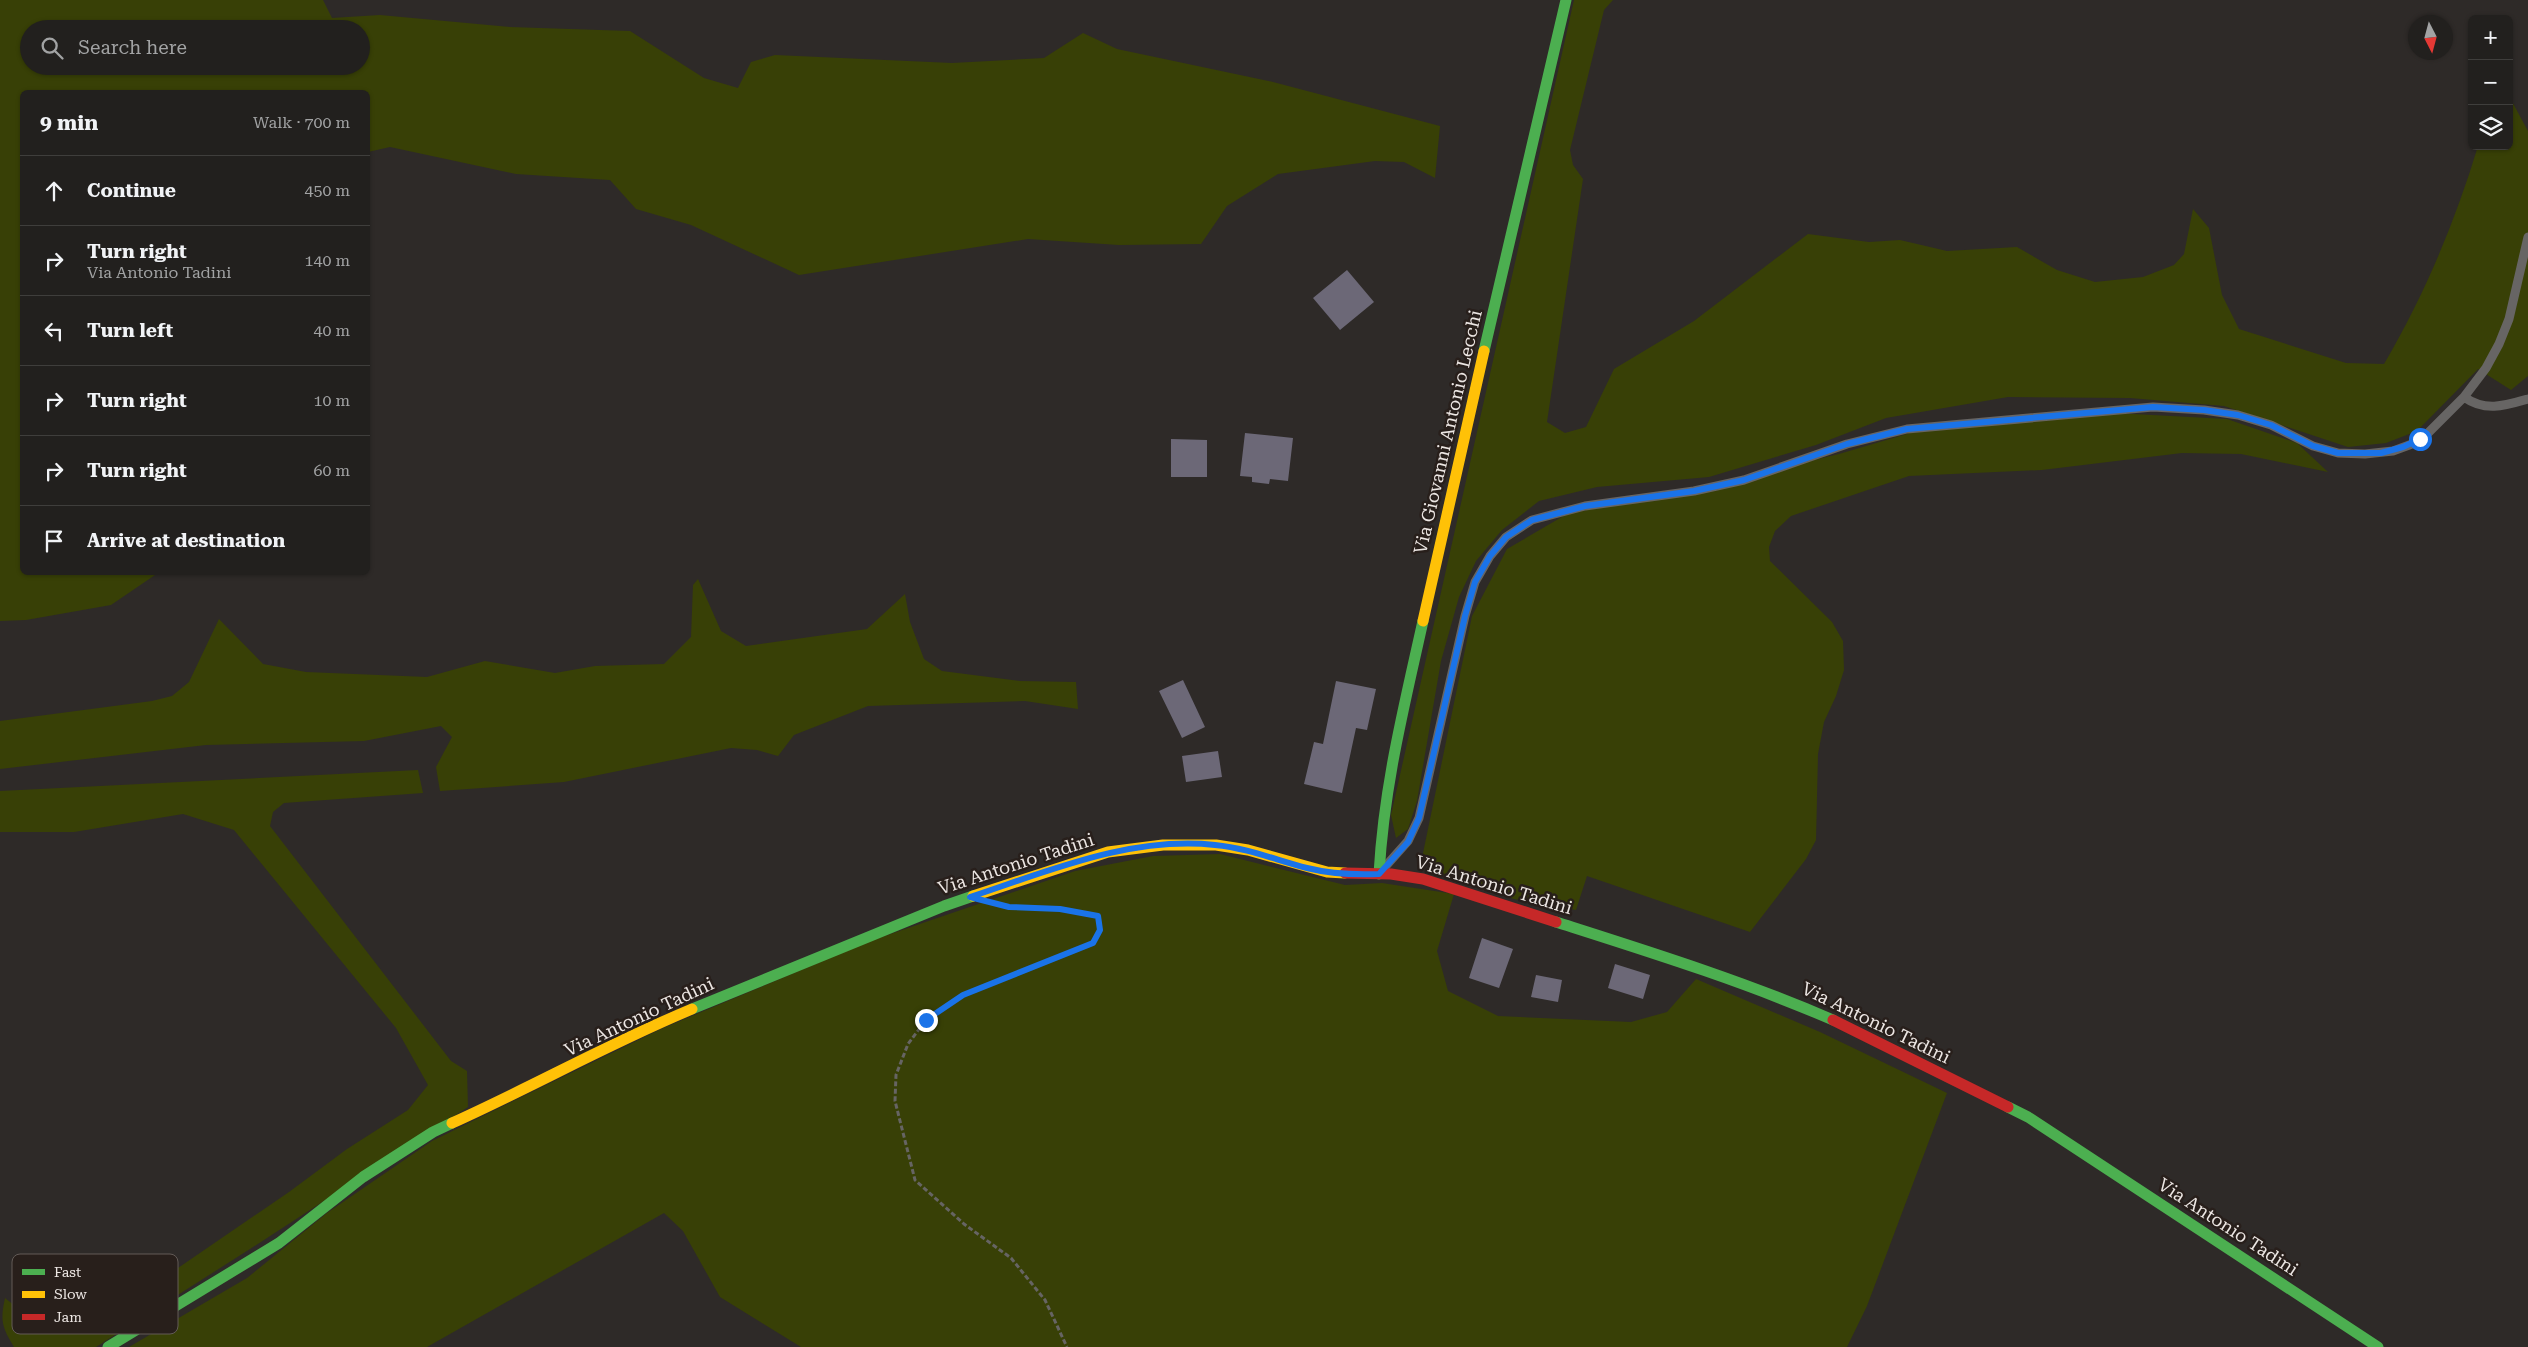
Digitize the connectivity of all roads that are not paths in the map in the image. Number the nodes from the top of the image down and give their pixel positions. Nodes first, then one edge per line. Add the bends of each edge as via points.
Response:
1 (1566, 0) edge
2 (2528, 237) edge
3 (2464, 397) junction
4 (2528, 399) edge
5 (1379, 874) junction
6 (178, 1304) edge
7 (129, 1334) edge
8 (108, 1347) edge
9 (2378, 1347) edge

1 - 5 street, Via Giovanni Antonio Lecchi via 1390,768
2 - 3 lane via 2505,331 2486,368
3 - 4 lane via 2474,404 2489,407
3 - 5 lane via 2420,439 2381,453 2349,454 2326,450 2271,425 2238,415 2153,407 1907,429 1847,444 1744,480 1694,491 1585,506 1532,520 1506,537 1475,582 1419,818 1408,842
5 - 6 street, Via Antonio Tadini via 1327,872 1248,850 1216,845 1163,845 1108,852 944,906 651,1026 527,1090 433,1132 363,1177 279,1242
5 - 9 street, Via Antonio Tadini via 1423,879 1676,960 1776,996 1855,1030 2028,1117
7 - 8 street, Via Antonio Tadini

